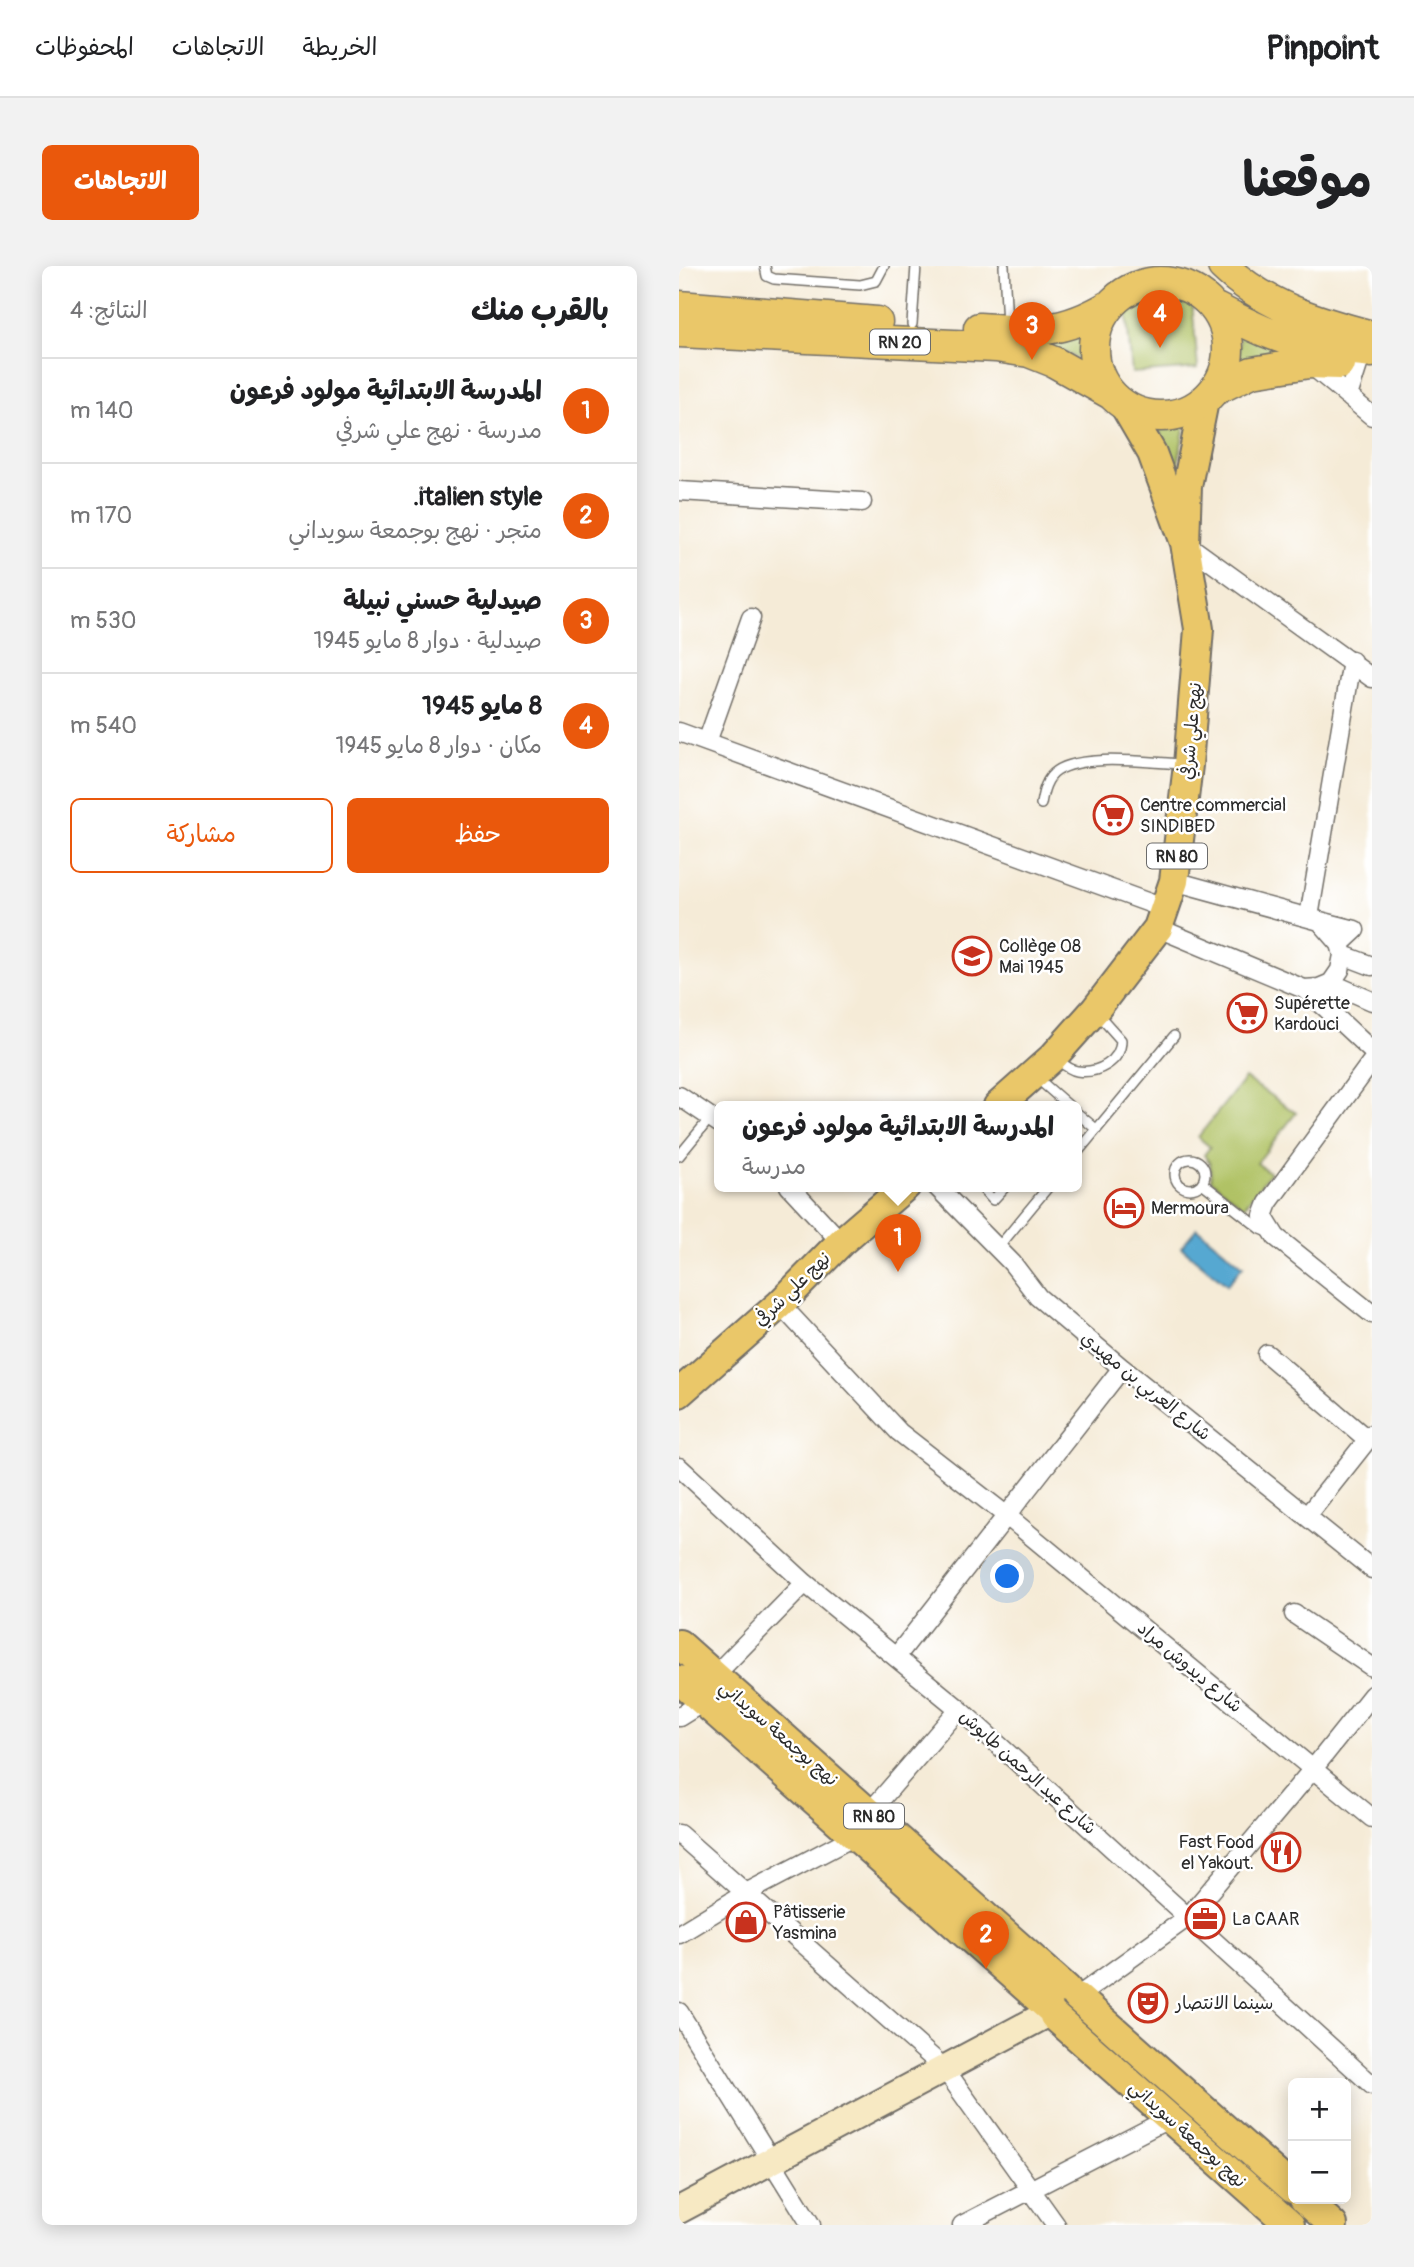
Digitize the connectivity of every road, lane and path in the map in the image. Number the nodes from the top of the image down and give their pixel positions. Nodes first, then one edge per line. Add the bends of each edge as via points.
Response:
1 (765, 266) edge
2 (884, 266) edge
3 (916, 266) edge
4 (1004, 266) edge
5 (1125, 266) edge
6 (1184, 266) edge
7 (1223, 266) edge
8 (1207, 300) junction
9 (1114, 301) junction
10 (679, 306) edge
11 (679, 318) edge
12 (894, 329) junction
13 (1007, 330) junction
14 (679, 332) edge
15 (1372, 336) edge
16 (1367, 361) edge
17 (1309, 363) junction
18 (1209, 395) junction
19 (1348, 396) junction
20 (1117, 400) junction
21 (1372, 416) edge
22 (679, 491) edge
23 (862, 502) dead end
24 (1185, 543) junction
25 (751, 618) dead end
26 (1352, 662) junction
27 (1372, 677) edge
28 (679, 732) edge
29 (707, 743) junction
30 (1188, 765) junction
31 (1041, 804) dead end
32 (1174, 881) junction
33 (1162, 918) junction
34 (1314, 919) junction
35 (1364, 933) edge
36 (1342, 949) junction
37 (1372, 967) edge
38 (1331, 982) junction
39 (1304, 989) junction
40 (1372, 1001) edge
41 (1326, 1008) junction
42 (1095, 1010) junction
43 (1174, 1036) dead end
44 (1372, 1051) edge
45 (1372, 1061) edge
46 (1043, 1066) junction
47 (679, 1096) edge
48 (1004, 1101) edge
49 (1066, 1101) edge
50 (1082, 1118) edge
51 (714, 1119) edge
52 (714, 1121) edge
53 (1096, 1129) junction
54 (1082, 1146) edge
55 (679, 1156) edge
56 (1202, 1183) dead end
57 (795, 1192) edge
58 (899, 1192) edge
59 (942, 1192) edge
60 (986, 1192) edge
61 (1000, 1192) edge
62 (1044, 1192) edge
63 (1273, 1233) junction
64 (841, 1242) junction
65 (997, 1249) junction
66 (780, 1304) junction
67 (1372, 1314) edge
68 (1267, 1354) dead end
69 (1122, 1368) junction
70 (679, 1392) edge
71 (1370, 1437) edge
72 (679, 1467) edge
73 (1007, 1516) junction
74 (1307, 1516) junction
75 (1372, 1569) edge
76 (805, 1583) junction
77 (1294, 1614) dead end
78 (679, 1644) edge
79 (896, 1657) junction
80 (1372, 1667) edge
81 (714, 1676) junction
82 (679, 1680) edge
83 (1372, 1695) edge
84 (703, 1702) junction
85 (959, 1709) junction
86 (679, 1717) edge
87 (1313, 1769) junction
88 (1372, 1818) edge
89 (863, 1824) junction
90 (679, 1834) edge
91 (746, 1893) junction
92 (1188, 1917) junction
93 (679, 1934) edge
94 (1060, 2004) junction
95 (679, 2012) edge
96 (944, 2068) junction
97 (1372, 2085) edge
98 (1170, 2119) junction
99 (772, 2160) junction
100 (1288, 2185) edge
101 (1032, 2190) junction
102 (1310, 2204) edge
103 (679, 2210) edge
104 (811, 2225) edge
105 (962, 2225) edge
106 (1056, 2225) edge
107 (1290, 2225) edge
108 (1333, 2225) edge

1 - 2 lane via 767,276 774,279 860,285 876,281
3 - 12 lane
4 - 13 lane
5 - 9 highway
6 - 8 highway
7 - 15 highway via 1274,304
8 - 9 highway via 1185,286 1167,282 1132,288
8 - 16 highway via 1259,330
8 - 18 highway via 1223,322 1228,339 1226,365
9 - 13 highway, RN 20 via 1069,326
9 - 20 highway via 1100,321 1094,359 1100,378
10 - 12 highway, RN 20
11 - 12 highway, RN 20
12 - 13 highway, RN 20
12 - 14 highway, RN 20
12 - 20 highway, RN 20 via 1029,352
16 - 17 highway
16 - 19 street
17 - 18 highway via 1252,372
17 - 19 street
18 - 20 highway via 1189,410 1156,416
18 - 24 main road, نهج علي شرفي / RN 80 via 1187,486
19 - 21 street
20 - 24 main road, نهج علي شرفي / RN 80 via 1152,453
22 - 23 street
24 - 26 street
24 - 30 main road, نهج علي شرفي / RN 80 via 1199,629
25 - 29 street
26 - 27 street
26 - 34 street
28 - 29 street
29 - 33 street
30 - 31 lane via 1091,760 1057,771 1044,787
30 - 32 main road, نهج علي شرفي / RN 80
32 - 33 main road, نهج علي شرفي / RN 80
32 - 34 street
33 - 39 street
33 - 42 main road, نهج علي شرفي / RN 80
34 - 35 street
34 - 36 street
35 - 36 street
36 - 37 street
36 - 38 street via 1340,970
38 - 39 street
38 - 40 street
38 - 41 street
39 - 41 street
41 - 44 street
42 - 46 main road, نهج علي شرفي / RN 80
42 - 46 lane via 1121,1040 1113,1060 1099,1070
43 - 53 lane
45 - 63 street via 1268,1203 1262,1216
46 - 48 main road, نهج علي شرفي / RN 80
46 - 49 lane
47 - 51 street
50 - 53 lane
52 - 55 lane
53 - 54 lane
56 - 63 lane via 1261,1229
57 - 64 street
58 - 64 main road, نهج علي شرفي
59 - 65 street, شارع العربي بن مهيدي
60 - 61 lane via 993,1200
62 - 65 lane
63 - 67 street
64 - 66 main road, نهج علي شرفي
65 - 69 street, شارع العربي بن مهيدي via 1038,1297
66 - 70 main road, نهج علي شرفي
66 - 73 street, شارع ديدوش مراد via 899,1432
68 - 71 street
69 - 73 street
69 - 74 street, شارع العربي بن مهيدي
71 - 74 street
72 - 76 street, شارع عبد الرحمن طابوش
73 - 79 street
73 - 87 street, شارع ديدوش مراد
74 - 75 street, شارع العربي بن مهيدي
76 - 79 street, شارع عبد الرحمن طابوش
76 - 81 street
77 - 80 street
78 - 81 main road, نهج بوجمعة سويداني / RN 80
79 - 85 street, شارع عبد الرحمن طابوش
81 - 89 main road, نهج بوجمعة سويداني / RN 80
82 - 84 main road, نهج بوجمعة سويداني / RN 80
83 - 87 street
84 - 86 street
84 - 89 main road, نهج بوجمعة سويداني / RN 80
85 - 89 street
85 - 92 street, شارع عبد الرحمن طابوش
87 - 88 street, شارع ديدوش مراد
87 - 92 street
89 - 91 street
89 - 94 main road, نهج بوجمعة سويداني / RN 80
90 - 91 street
91 - 93 street
91 - 96 street
92 - 94 street
92 - 97 street, شارع عبد الرحمن طابوش
94 - 96 main road
94 - 98 main road, نهج بوجمعة سويداني / RN 80
94 - 100 main road, نهج بوجمعة سويداني / RN 80
95 - 99 street
96 - 99 main road
96 - 101 street
98 - 101 street
98 - 107 main road, نهج بوجمعة سويداني / RN 80
99 - 103 main road
99 - 104 street
101 - 105 street
101 - 106 street
102 - 108 main road

